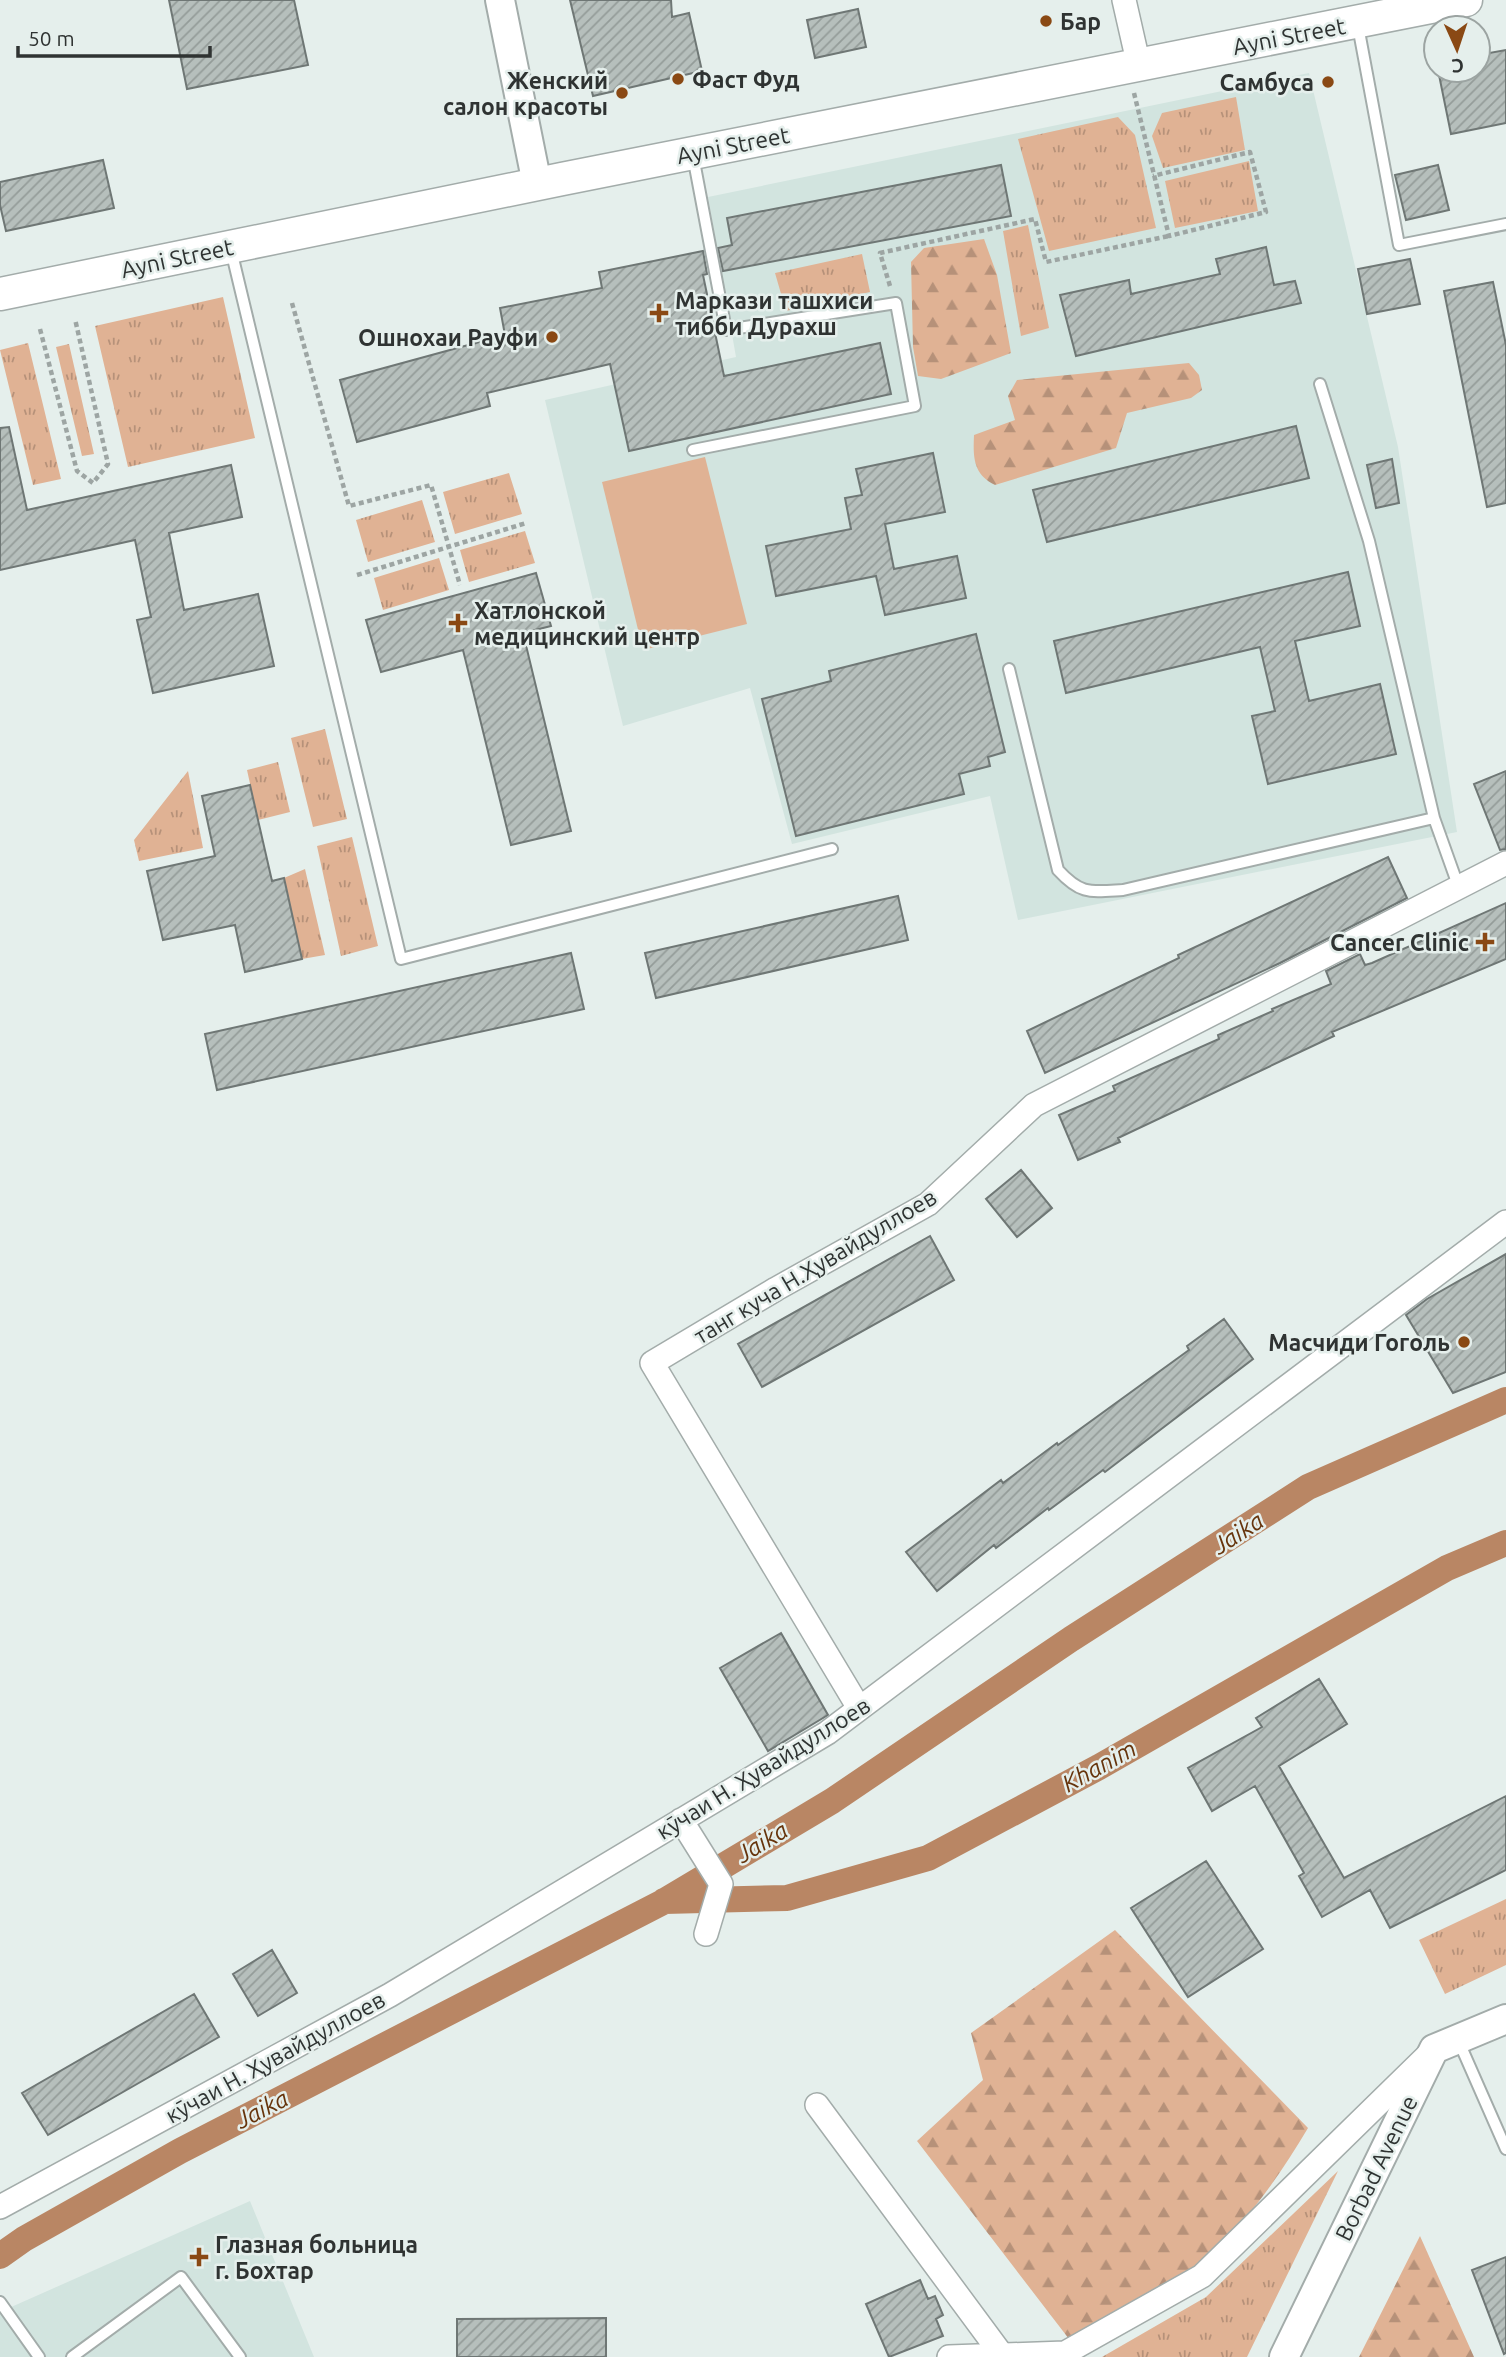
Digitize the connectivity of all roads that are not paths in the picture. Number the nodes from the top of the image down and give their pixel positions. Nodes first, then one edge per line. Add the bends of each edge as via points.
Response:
1 (500, 0) edge
2 (1124, 0) edge
3 (1466, 0) edge
4 (1357, 23) junction
5 (1136, 79) junction
6 (693, 153) junction
7 (537, 184) junction
8 (1506, 224) edge
9 (231, 247) junction
10 (0, 295) edge
11 (1320, 384) dead end
12 (693, 450) dead end
13 (1009, 669) dead end
14 (1434, 818) junction
15 (832, 849) dead end
16 (1506, 863) edge
17 (1459, 888) junction
18 (1506, 1222) edge
19 (859, 1709) junction
20 (681, 1820) junction
21 (706, 1934) dead end
22 (1506, 2018) edge
23 (1446, 2044) junction
24 (817, 2105) dead end
25 (1506, 2149) edge
26 (0, 2207) edge
27 (0, 2302) edge
28 (1002, 2355) junction
29 (39, 2357) edge
30 (72, 2357) edge
31 (240, 2357) edge
32 (949, 2357) edge
33 (1284, 2357) edge

1 - 7 street
2 - 5 street
3 - 4 main road, Ayni Street
4 - 5 main road, Ayni Street
4 - 8 lane via 1399,244
5 - 6 main road, Ayni Street
6 - 7 main road, Ayni Street
6 - 12 lane via 726,330 896,303 915,405
7 - 9 main road, Ayni Street
9 - 10 main road, Ayni Street
9 - 15 lane via 401,959
11 - 14 lane via 1369,541
13 - 14 lane via 1058,870 1087,892 1123,890
14 - 17 lane
16 - 17 street, танг куча Н.Ҳувайдуллоев
17 - 19 street, танг куча Н.Ҳувайдуллоев via 1034,1105 928,1204 652,1363
18 - 19 street, кӯчаи Н. Ҳувайдуллоев
19 - 20 street, кӯчаи Н. Ҳувайдуллоев
20 - 21 street via 721,1884
20 - 26 street, кӯчаи Н. Ҳувайдуллоев via 390,1995
22 - 23 street
23 - 25 lane
23 - 28 street via 1202,2276 1065,2353
23 - 33 street, Borbad Avenue
24 - 28 street
27 - 29 lane
28 - 32 street
30 - 31 lane via 181,2277

